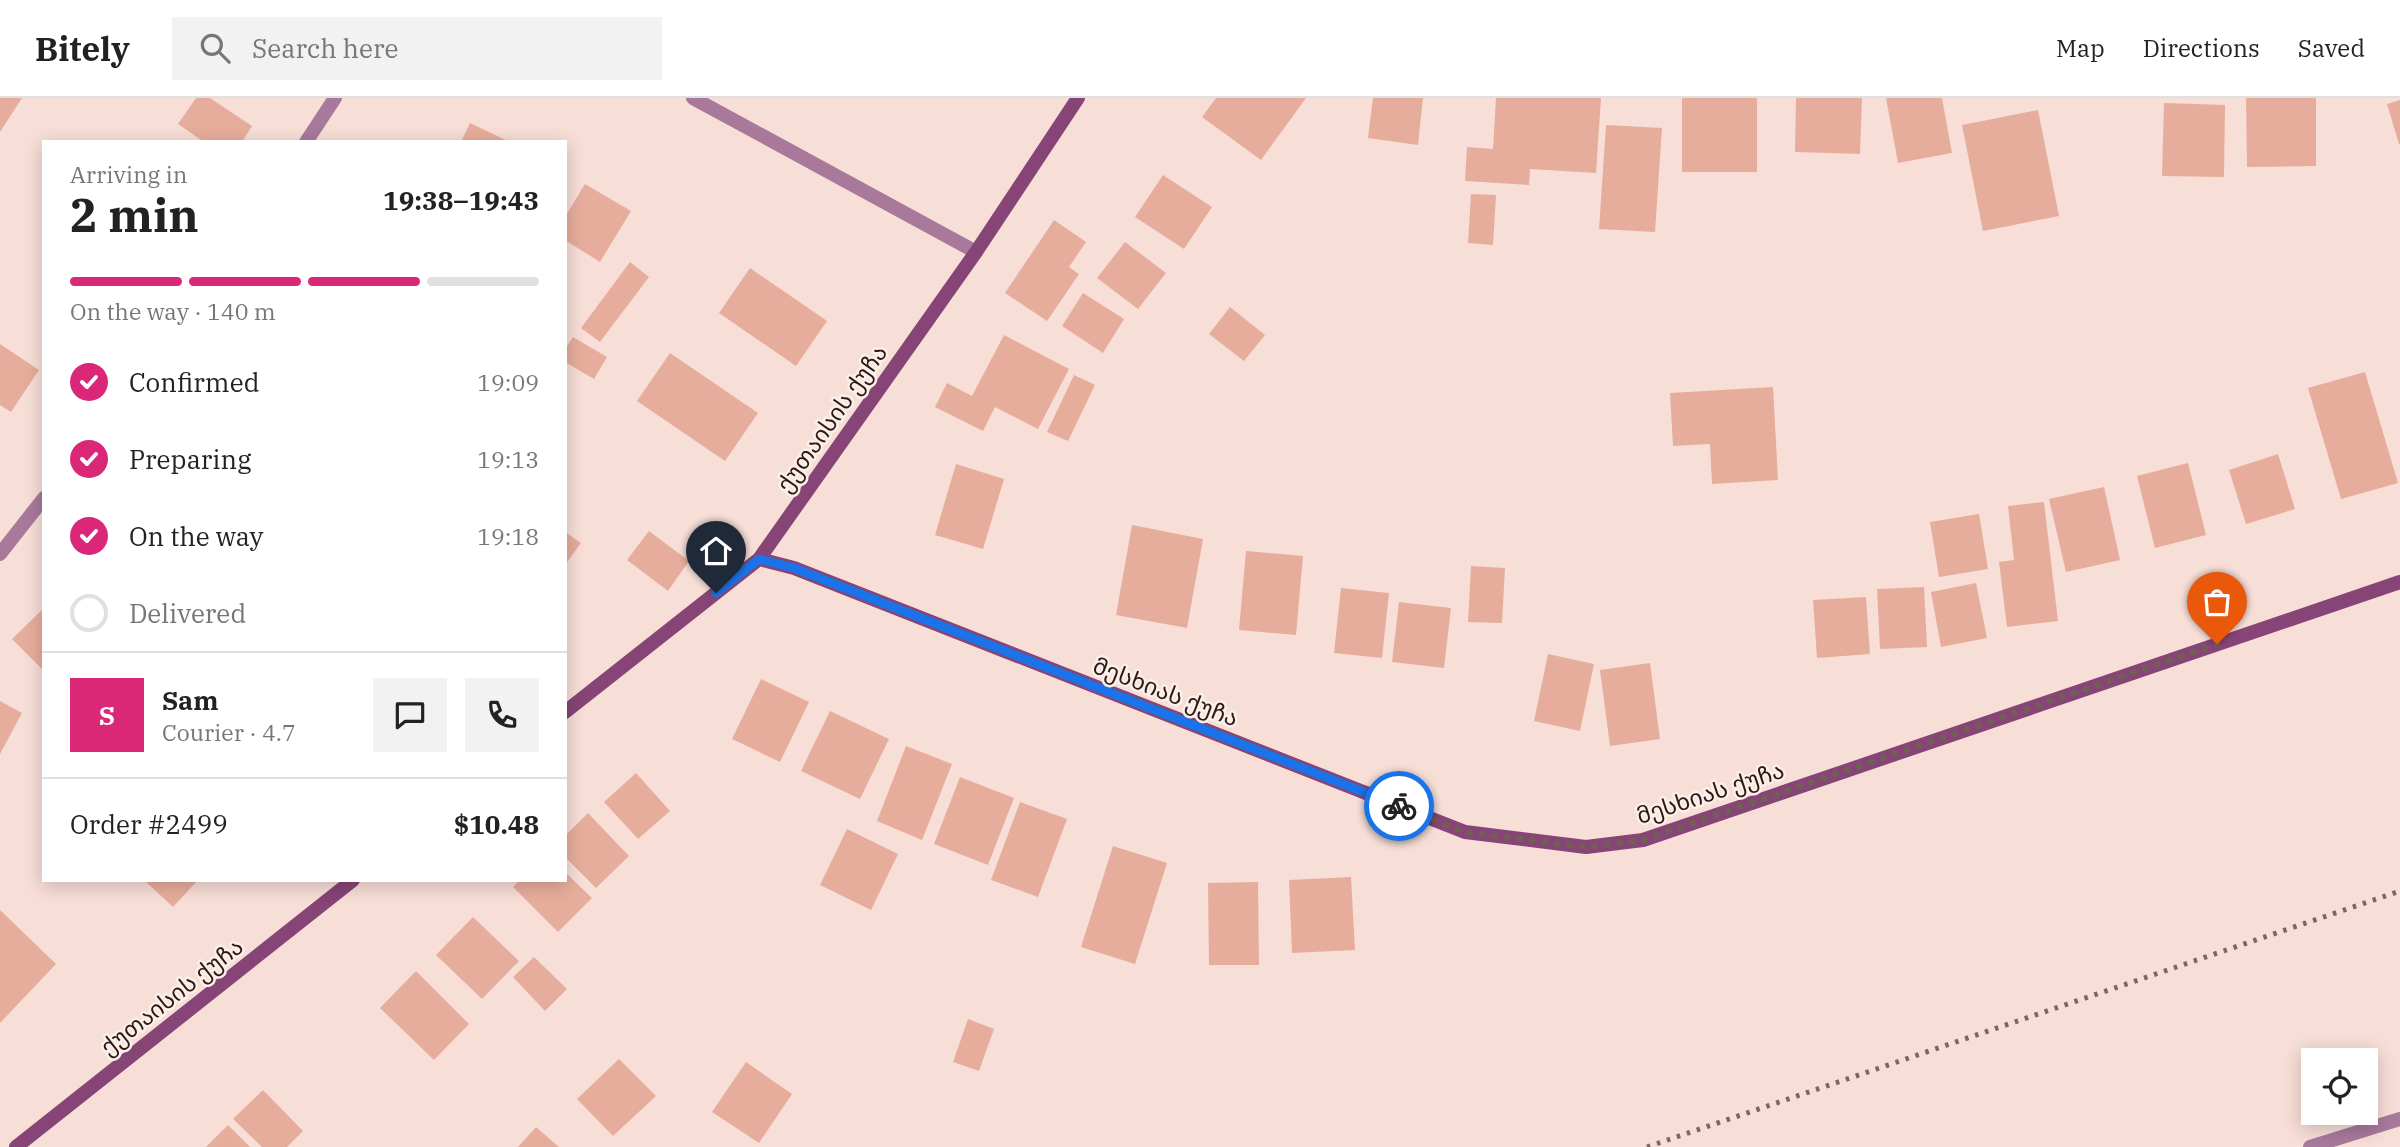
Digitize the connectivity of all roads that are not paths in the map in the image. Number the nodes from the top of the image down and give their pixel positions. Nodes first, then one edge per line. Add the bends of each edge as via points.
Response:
1 (335, 98) edge
2 (693, 98) edge
3 (1078, 98) edge
4 (307, 140) edge
5 (976, 252) junction
6 (42, 501) edge
7 (0, 554) edge
8 (759, 559) junction
9 (2400, 582) edge
10 (567, 710) edge
11 (350, 882) edge
12 (2400, 1119) edge
13 (16, 1147) edge
14 (2310, 1147) edge

1 - 4 street
2 - 5 street
3 - 5 street, ქუთაისის ქუჩა
5 - 8 street, ქუთაისის ქუჩა
6 - 7 street
8 - 9 street, მესხიას ქუჩა via 794,568 1465,832 1586,847 1643,840
8 - 10 street, ქუთაისის ქუჩა
11 - 13 street, ქუთაისის ქუჩა
12 - 14 street

